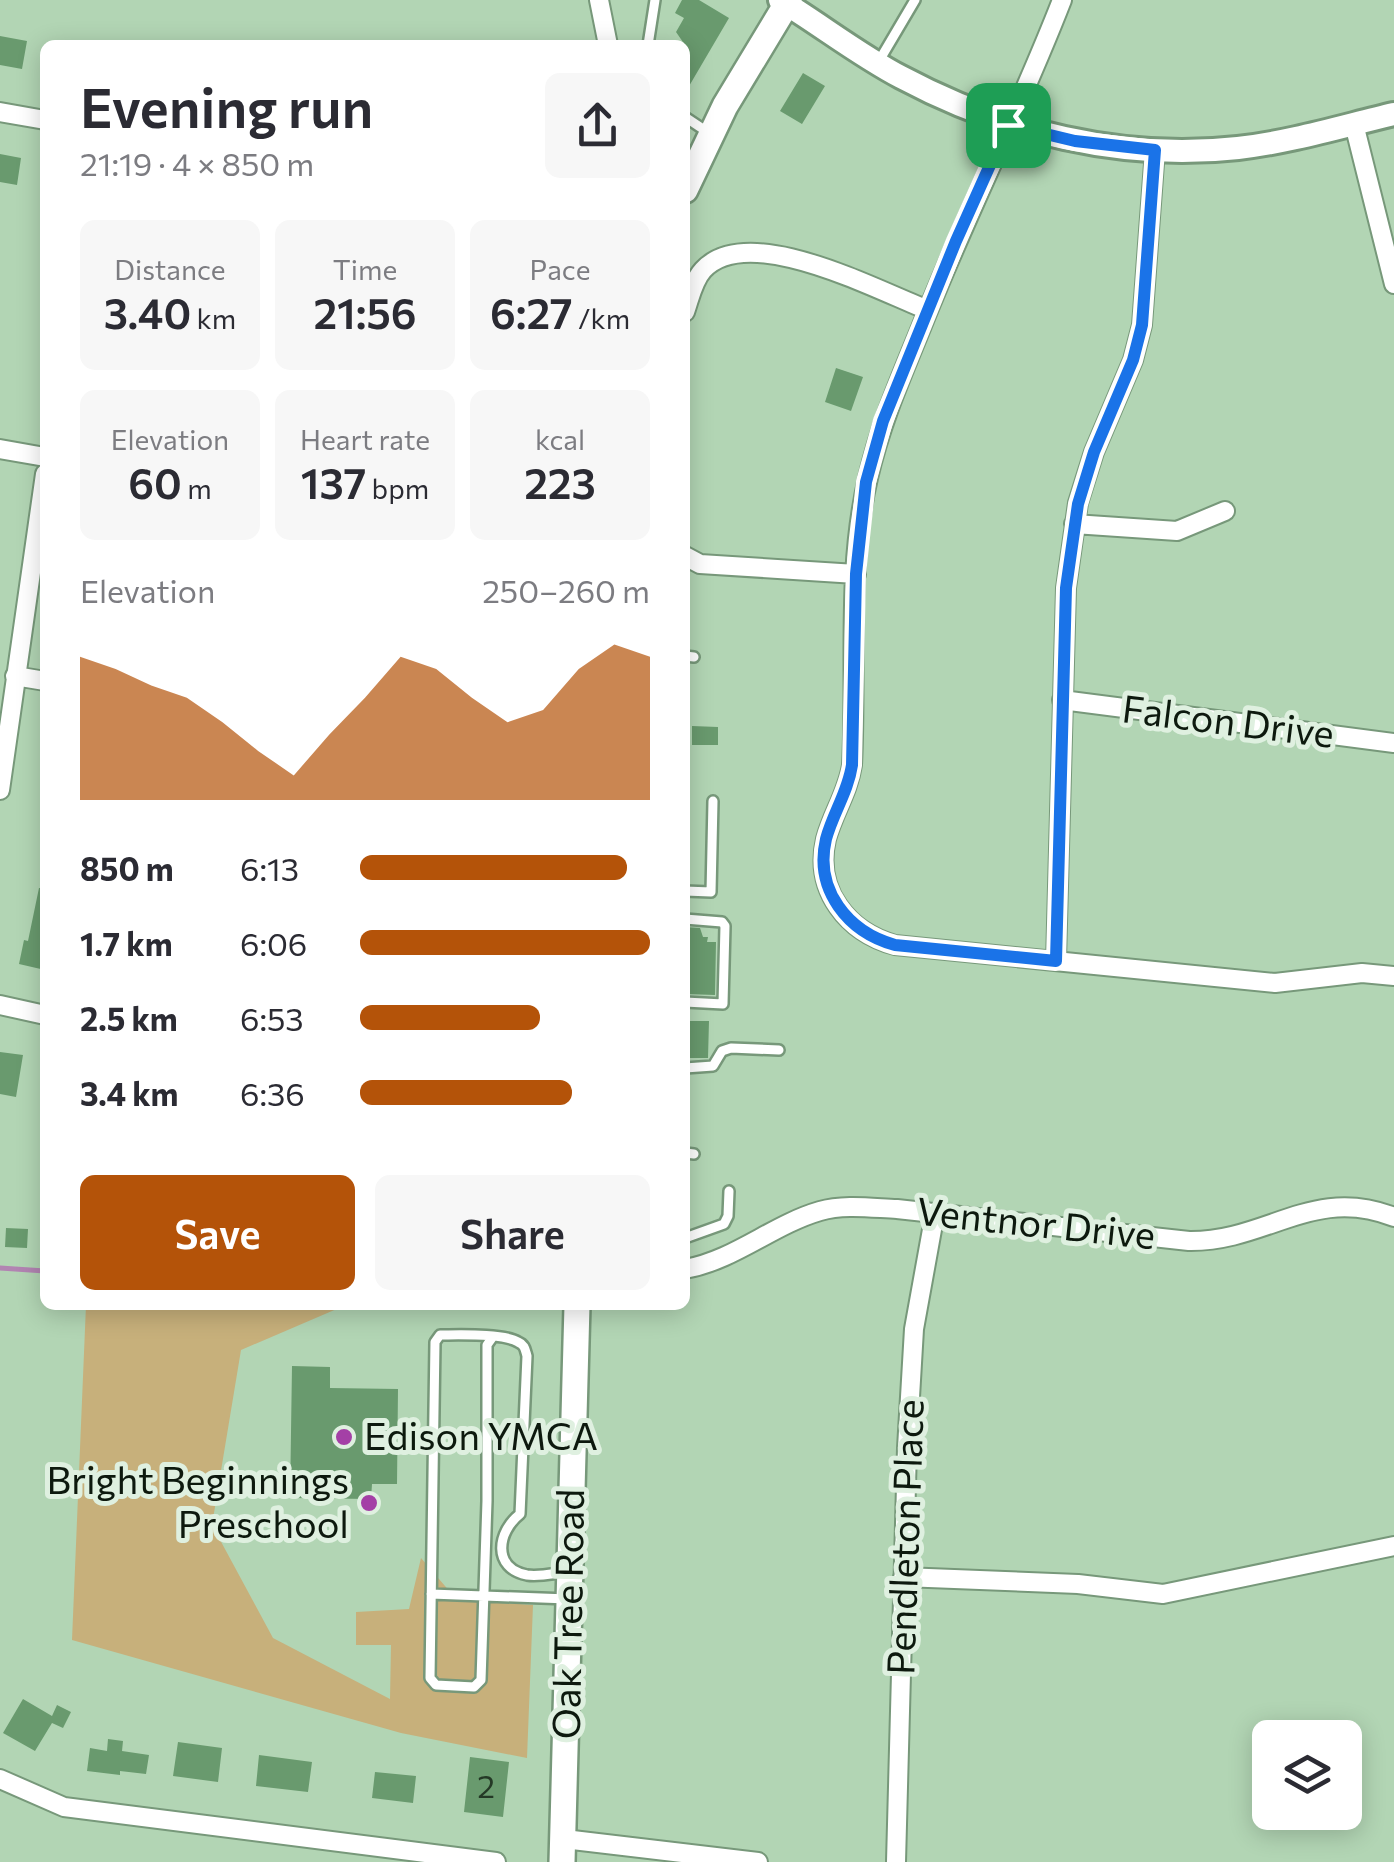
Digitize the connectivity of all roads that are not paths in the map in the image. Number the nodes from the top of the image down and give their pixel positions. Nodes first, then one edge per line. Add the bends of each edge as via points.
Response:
1 (599, 0) edge
2 (655, 0) edge
3 (914, 0) edge
4 (1062, 0) edge
5 (785, 1) edge
6 (607, 40) edge
7 (649, 40) edge
8 (878, 63) junction
9 (0, 112) edge
10 (1394, 114) edge
11 (40, 119) edge
12 (690, 120) edge
13 (1354, 124) junction
14 (1008, 125) junction
15 (711, 134) junction
16 (1155, 150) junction
17 (690, 179) edge
18 (1394, 284) edge
19 (690, 297) edge
20 (928, 310) junction
21 (0, 449) edge
22 (40, 457) edge
23 (40, 509) edge
24 (1226, 511) dead end
25 (1074, 524) junction
26 (690, 559) edge
27 (856, 574) junction
28 (16, 676) junction
29 (40, 680) edge
30 (1062, 700) junction
31 (1394, 743) edge
32 (0, 790) edge
33 (714, 800) dead end
34 (690, 891) edge
35 (690, 919) edge
36 (1056, 961) junction
37 (1394, 976) edge
38 (690, 1002) edge
39 (0, 1006) edge
40 (40, 1014) edge
41 (778, 1050) dead end
42 (690, 1068) edge
43 (729, 1191) dead end
44 (935, 1213) junction
45 (1394, 1217) edge
46 (690, 1236) edge
47 (690, 1268) edge
48 (577, 1310) edge
49 (492, 1338) junction
50 (1394, 1546) edge
51 (570, 1572) junction
52 (903, 1577) junction
53 (431, 1594) junction
54 (484, 1594) junction
55 (570, 1599) junction
56 (0, 1779) edge
57 (563, 1851) edge
58 (496, 1862) edge
59 (758, 1862) edge
60 (896, 1862) edge

1 - 6 street
2 - 7 lane
3 - 8 lane
4 - 14 street
5 - 8 street
5 - 15 main road
8 - 14 street
9 - 11 street
10 - 13 street
12 - 15 lane
13 - 16 street via 1238,148
13 - 18 street
14 - 16 street
14 - 20 street
15 - 17 main road
16 - 25 street via 1142,325
19 - 20 street via 705,268 740,251 787,256
20 - 27 street via 866,482
21 - 22 street
23 - 28 street
24 - 25 street via 1177,531
25 - 30 street
26 - 27 street
27 - 36 street via 852,765 824,854 837,906 862,932 895,945
28 - 29 street
28 - 32 street
30 - 31 street, Falcon Drive
30 - 36 street
33 - 34 lane via 711,892
35 - 38 lane via 722,922 725,956 723,1004
36 - 37 street via 1275,983
39 - 40 street
41 - 42 lane via 730,1048 713,1066
43 - 46 lane via 724,1224
44 - 45 street, Ventnor Drive via 1214,1242 1326,1206 1353,1205
44 - 47 street, Ventnor Drive via 822,1210
44 - 52 street, Pendleton Place via 914,1329
48 - 51 main road, Oak Tree Road
49 - 51 lane via 516,1340 527,1356 520,1514 500,1538 503,1555 509,1566 532,1576
49 - 53 lane via 440,1334 434,1342
49 - 54 lane
50 - 52 street via 1162,1594
51 - 55 main road, Oak Tree Road
52 - 60 street, Pendleton Place
53 - 54 lane
53 - 54 lane via 430,1678 436,1685 474,1687 481,1680
54 - 55 lane
55 - 57 main road, Oak Tree Road
56 - 58 street via 64,1807
57 - 59 street

